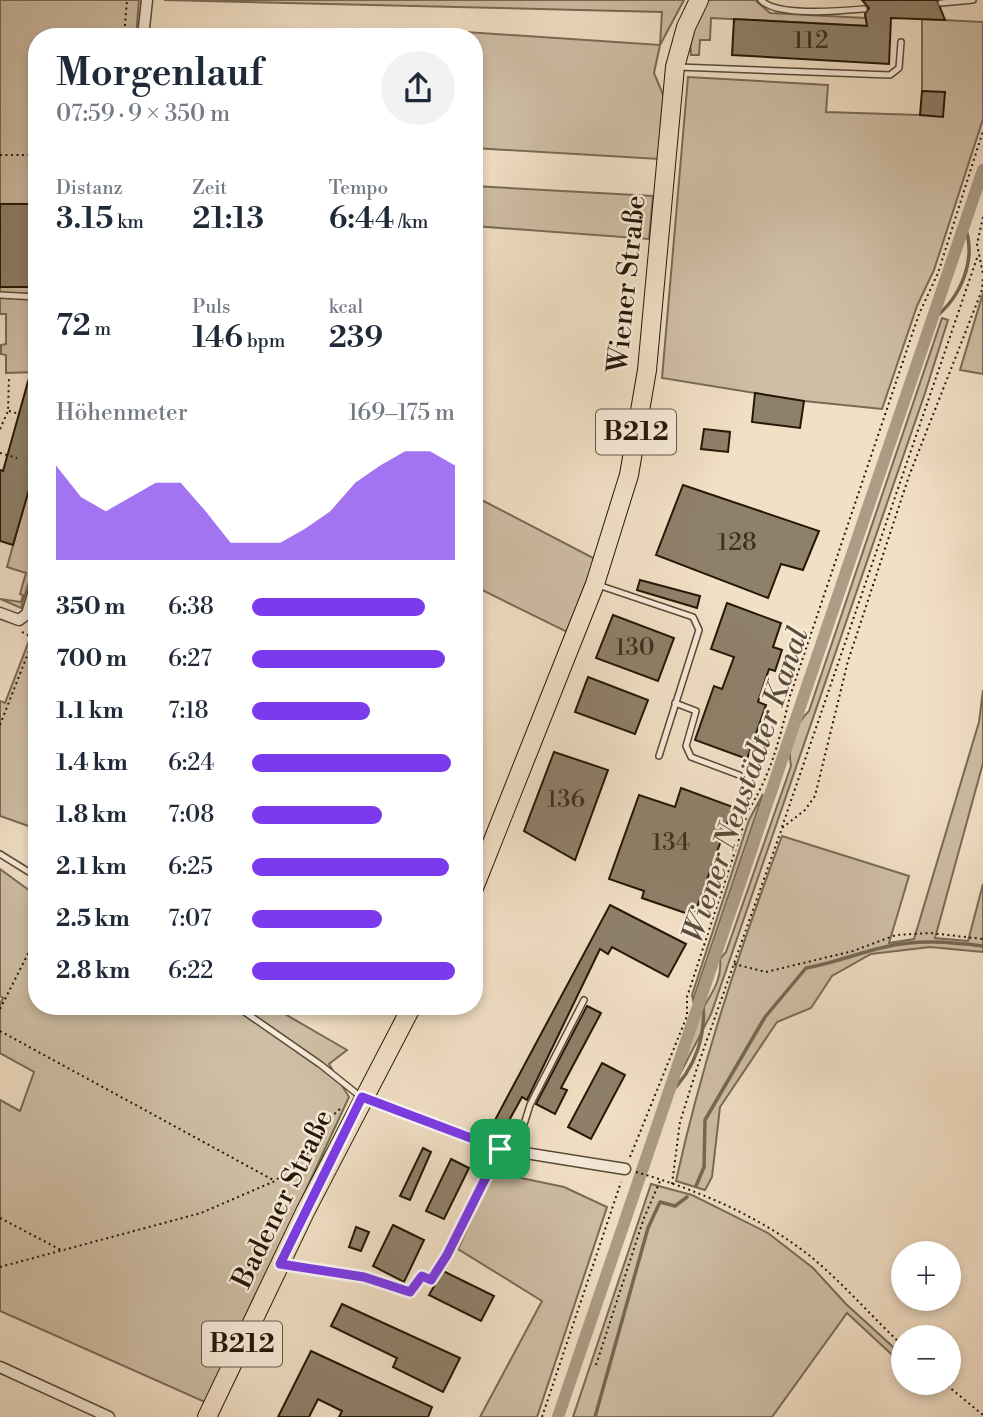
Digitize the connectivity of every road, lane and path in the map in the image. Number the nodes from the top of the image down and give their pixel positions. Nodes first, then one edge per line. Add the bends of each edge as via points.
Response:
1 (127, 0) edge
2 (147, 0) edge
3 (699, 0) edge
4 (761, 0) edge
5 (973, 0) edge
6 (941, 3) dead end
7 (864, 9) dead end
8 (125, 28) edge
9 (144, 28) edge
10 (901, 42) dead end
11 (675, 67) junction
12 (983, 131) edge
13 (0, 155) edge
14 (28, 155) edge
15 (983, 217) edge
16 (978, 255) junction
17 (982, 262) edge
18 (983, 276) edge
19 (0, 295) edge
20 (28, 297) edge
21 (9, 377) dead end
22 (8, 411) junction
23 (19, 414) dead end
24 (0, 429) edge
25 (0, 453) edge
26 (17, 458) dead end
27 (596, 584) junction
28 (28, 611) edge
29 (0, 613) edge
30 (19, 620) junction
31 (28, 635) edge
32 (28, 656) edge
33 (676, 703) junction
34 (0, 725) edge
35 (659, 755) dead end
36 (739, 775) dead end
37 (782, 828) junction
38 (0, 854) edge
39 (483, 868) edge
40 (28, 871) edge
41 (983, 939) edge
42 (28, 954) edge
43 (733, 964) junction
44 (584, 1000) dead end
45 (0, 1009) edge
46 (249, 1015) edge
47 (407, 1015) edge
48 (0, 1031) edge
49 (362, 1097) junction
50 (500, 1149) junction
51 (515, 1153) junction
52 (625, 1169) junction
53 (661, 1180) junction
54 (275, 1181) junction
55 (672, 1184) junction
56 (0, 1218) edge
57 (61, 1250) junction
58 (280, 1264) junction
59 (0, 1267) edge
60 (431, 1280) joint
61 (891, 1335) edge
62 (596, 1365) dead end
63 (0, 1367) edge
64 (959, 1395) edge
65 (983, 1415) edge
66 (109, 1417) edge
67 (207, 1417) edge
68 (542, 1417) edge

1 - 8 path
2 - 9 street
3 - 11 main road, Wiener Straße / B212
4 - 7 lane via 772,8
5 - 6 lane
10 - 11 lane via 899,68 890,75
11 - 27 main road, Wiener Straße / B212 via 646,370 629,475
12 - 52 path via 790,695 777,745 741,834 687,997 687,1016
13 - 14 path
15 - 16 path
16 - 17 path
16 - 37 path
17 - 18 path
18 - 37 path via 982,290 909,476 848,661 815,796
19 - 20 lane
21 - 22 path
22 - 23 path
22 - 24 path
25 - 26 path
27 - 33 lane via 693,617 699,630
27 - 39 main road, Wiener Straße / B212
28 - 30 street
29 - 30 street
30 - 31 path via 20,630
32 - 34 path
33 - 35 lane
33 - 36 lane via 696,711 686,746 691,757
37 - 43 path
38 - 40 lane
41 - 43 path via 930,933 896,935 853,951 766,972
42 - 45 path
43 - 55 path via 680,1122
44 - 51 lane via 530,1105
46 - 49 lane
47 - 49 main road, Badener Straße / B212
48 - 54 path
49 - 50 street
49 - 54 path via 341,1107 311,1150
49 - 58 main road, Badener Straße / B212
50 - 51 street
50 - 60 lane
51 - 52 street
52 - 53 path
52 - 68 path
53 - 55 path
53 - 62 path
54 - 57 path via 201,1213
55 - 61 path via 755,1219 810,1257
56 - 57 path
57 - 59 path
58 - 60 path via 364,1277 410,1292 422,1276
58 - 67 main road, Badener Straße / B212
63 - 66 street
64 - 65 path

